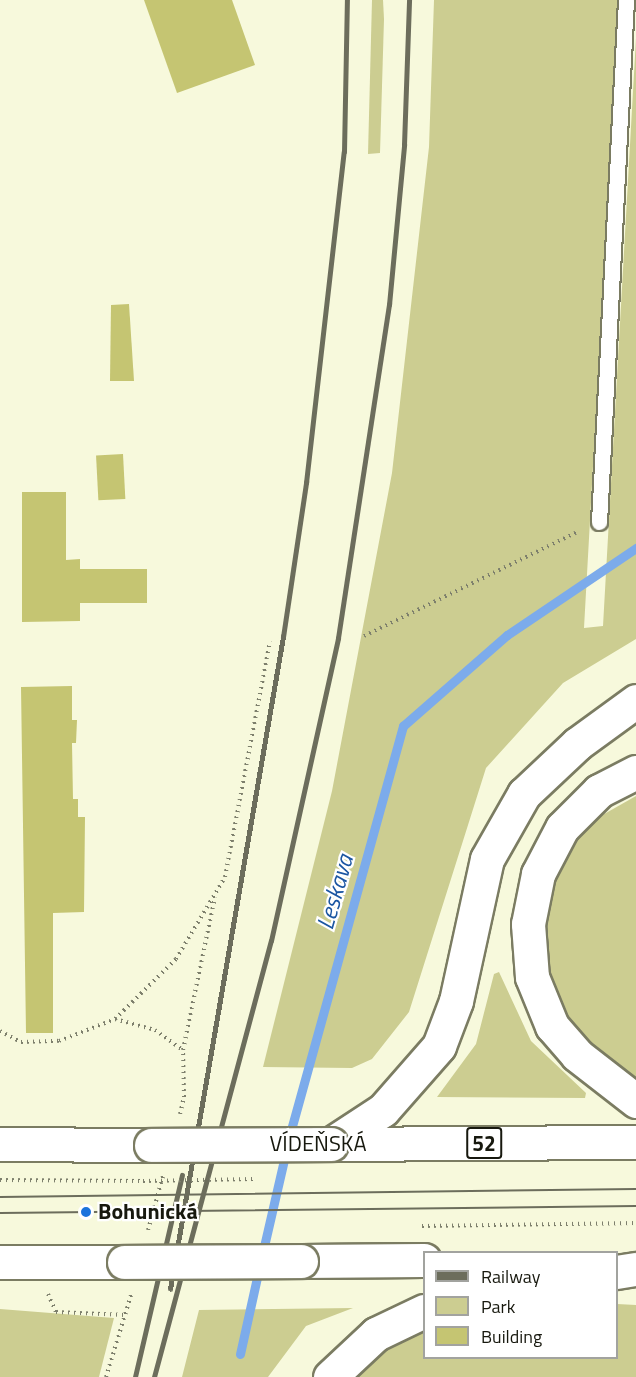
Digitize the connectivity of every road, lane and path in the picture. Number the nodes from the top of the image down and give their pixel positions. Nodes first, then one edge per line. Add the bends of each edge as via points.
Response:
1 (626, 0) edge
2 (629, 65) edge
3 (599, 522) joint
4 (364, 636) dead end
5 (270, 641) dead end
6 (636, 701) edge
7 (636, 772) edge
8 (215, 897) junction
9 (115, 1019) junction
10 (0, 1031) edge
11 (183, 1050) junction
12 (636, 1101) edge
13 (178, 1119) dead end
14 (636, 1142) edge
15 (0, 1144) edge
16 (331, 1144) junction
17 (159, 1154) junction
18 (262, 1179) dead end
19 (0, 1180) edge
20 (636, 1223) edge
21 (415, 1226) dead end
22 (618, 1258) edge
23 (636, 1258) edge
24 (423, 1260) edge
25 (0, 1262) edge
26 (134, 1263) junction
27 (636, 1269) edge
28 (618, 1272) edge
29 (56, 1312) dead end
30 (423, 1312) edge
31 (124, 1315) junction
32 (106, 1377) edge
33 (330, 1377) edge

1 - 2 lane
2 - 3 lane
3 - 4 path
5 - 8 path via 225,877
6 - 16 highway via 560,759 524,794 488,859 456,1001 439,1046 383,1110
7 - 12 highway via 598,791 562,828 538,874 528,924 532,976 552,1026 577,1055
8 - 9 path via 176,959
8 - 11 path
9 - 10 path via 59,1041 21,1042
9 - 11 path via 154,1030
11 - 13 path via 184,1097
14 - 16 highway, VÍDEŇSKÁ / 52
15 - 17 highway, VÍDEŇSKÁ / 52
16 - 17 highway, VÍDEŇSKÁ / 52, bridge
17 - 26 path
18 - 19 path, bridge
20 - 21 path
22 - 23 highway
24 - 26 highway, bridge
25 - 26 highway
26 - 31 path
27 - 28 highway
29 - 31 path
30 - 33 highway via 366,1341
31 - 32 path

